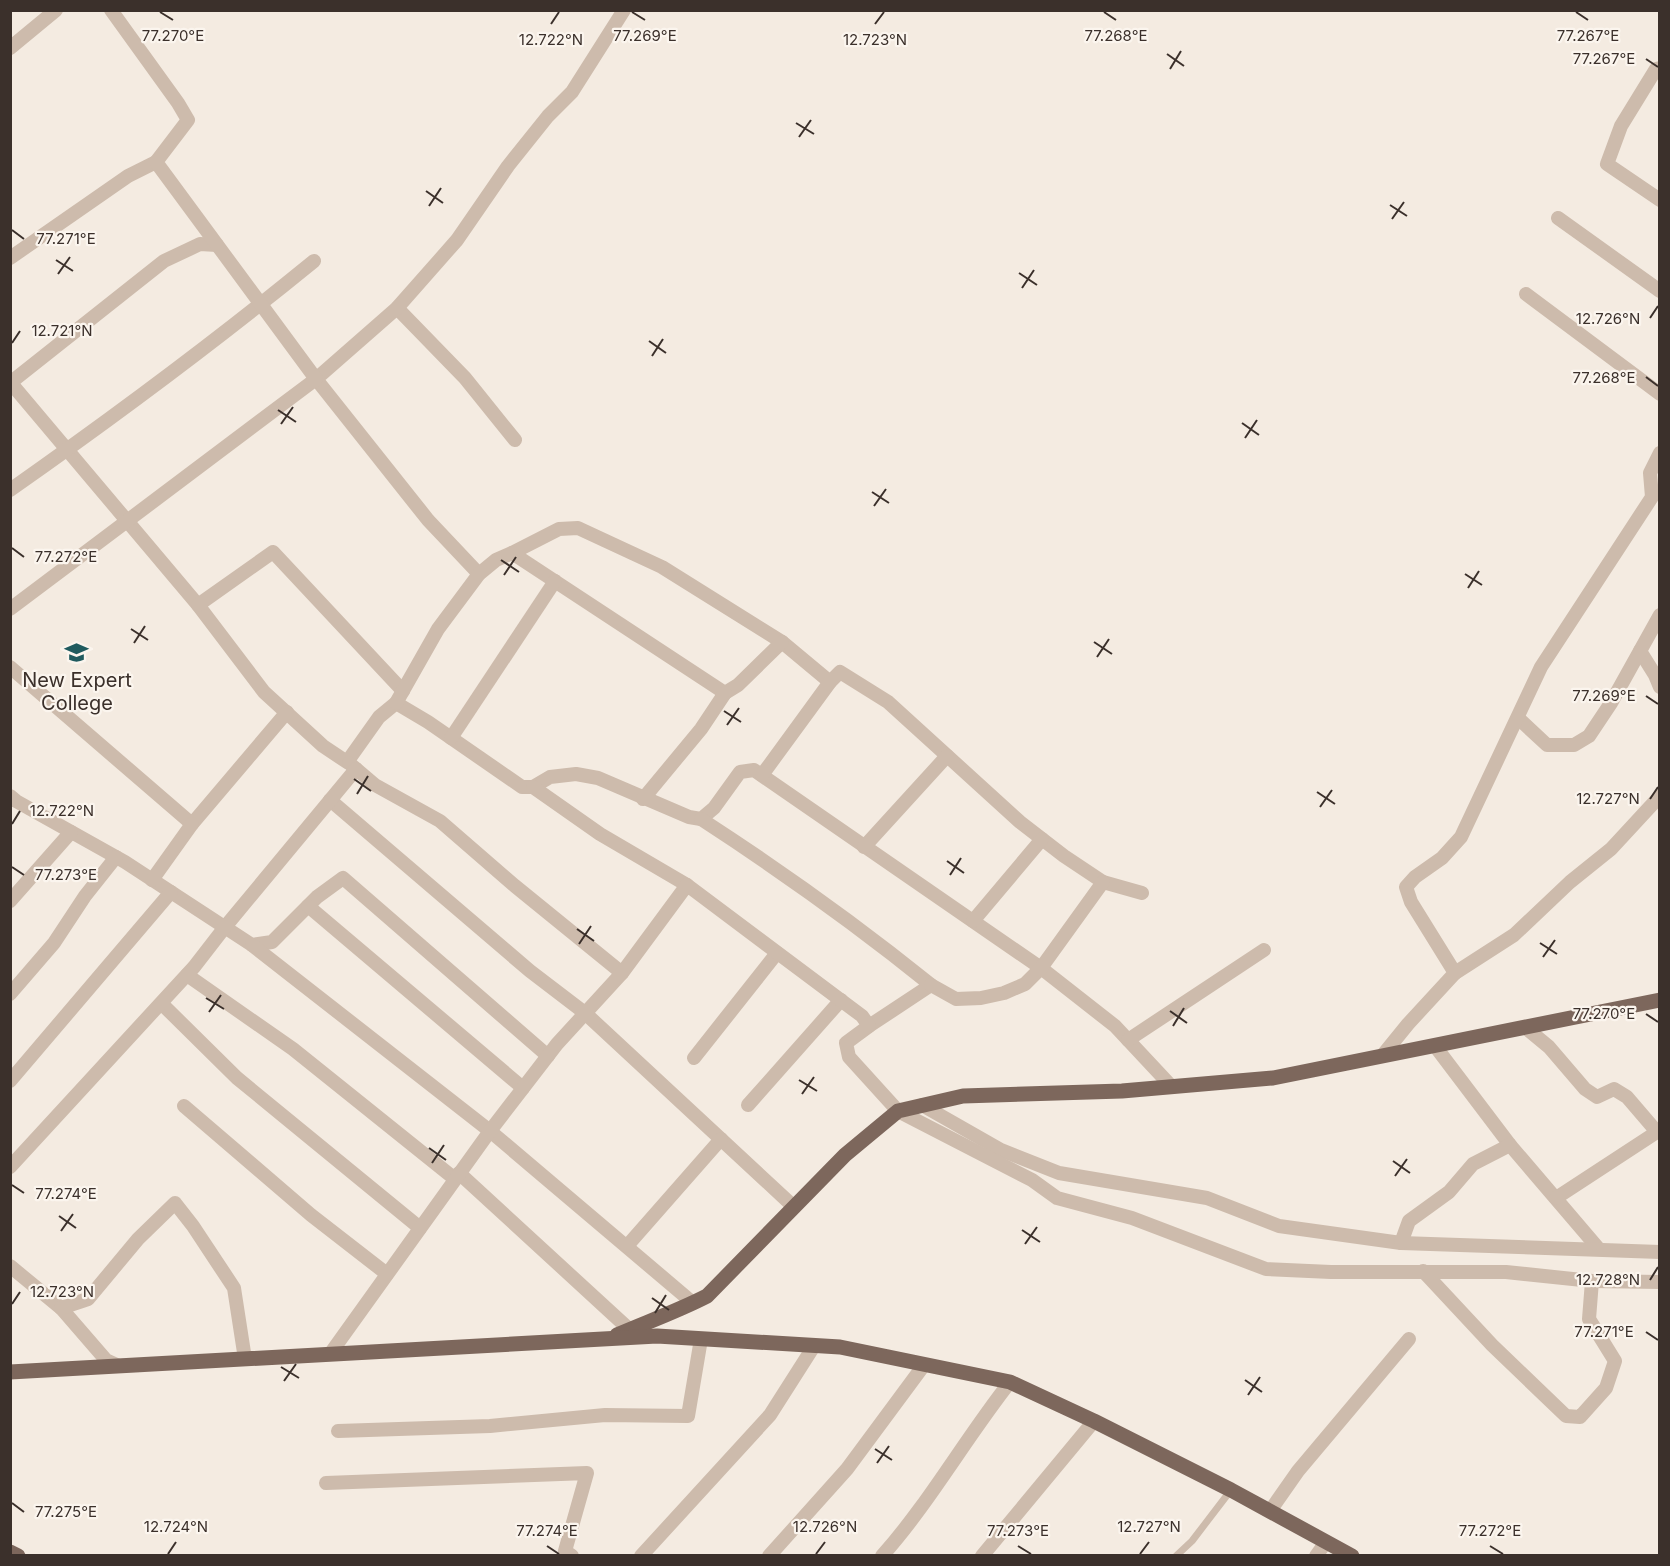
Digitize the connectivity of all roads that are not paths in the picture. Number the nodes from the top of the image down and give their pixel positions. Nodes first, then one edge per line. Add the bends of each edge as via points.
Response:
1 (56, 10) edge
2 (111, 10) edge
3 (624, 10) edge
4 (10, 48) edge
5 (1659, 68) edge
6 (156, 162) junction
7 (1659, 200) edge
8 (1558, 218) dead end
9 (217, 245) junction
10 (10, 258) edge
11 (314, 261) dead end
12 (1659, 291) edge
13 (1526, 294) dead end
14 (261, 304) junction
15 (397, 308) junction
16 (316, 379) junction
17 (11, 383) edge
18 (1659, 394) edge
19 (515, 440) dead end
20 (66, 450) junction
21 (1659, 456) edge
22 (10, 489) edge
23 (127, 521) junction
24 (512, 553) junction
25 (479, 573) junction
26 (555, 581) junction
27 (198, 605) junction
28 (10, 609) edge
29 (1659, 615) edge
30 (782, 642) junction
31 (1640, 651) junction
32 (10, 667) edge
33 (830, 681) junction
34 (1659, 687) edge
35 (403, 691) junction
36 (725, 693) junction
37 (396, 703) junction
38 (287, 712) junction
39 (1518, 718) junction
40 (451, 738) junction
41 (947, 756) junction
42 (351, 765) junction
43 (762, 775) junction
44 (533, 787) junction
45 (1659, 796) edge
46 (643, 799) junction
47 (330, 800) junction
48 (12, 802) edge
49 (701, 819) junction
50 (192, 824) junction
51 (72, 832) junction
52 (1042, 839) junction
53 (864, 847) junction
54 (116, 857) junction
55 (152, 880) junction
56 (1103, 882) junction
57 (687, 885) junction
58 (171, 892) junction
59 (1142, 893) dead end
60 (10, 902) edge
61 (308, 906) junction
62 (973, 921) junction
63 (225, 927) junction
64 (252, 945) junction
65 (1264, 950) dead end
66 (777, 953) junction
67 (1041, 968) junction
68 (622, 973) junction
69 (1455, 973) junction
70 (187, 975) junction
71 (931, 985) junction
72 (10, 994) edge
73 (841, 1000) junction
74 (1659, 1000) edge
75 (162, 1004) junction
76 (585, 1014) junction
77 (869, 1026) junction
78 (1526, 1028) junction
79 (1128, 1040) junction
80 (1435, 1046) junction
81 (548, 1056) junction
82 (1382, 1056) junction
83 (694, 1058) dead end
84 (10, 1081) edge
85 (1172, 1087) junction
86 (523, 1088) junction
87 (748, 1105) dead end
88 (922, 1105) junction
89 (184, 1106) dead end
90 (898, 1111) junction
91 (490, 1131) junction
92 (1658, 1131) edge
93 (721, 1139) junction
94 (1510, 1145) junction
95 (10, 1167) edge
96 (457, 1176) junction
97 (1556, 1198) junction
98 (794, 1207) junction
99 (420, 1228) junction
100 (1401, 1243) junction
101 (627, 1246) junction
102 (1598, 1248) junction
103 (1659, 1252) edge
104 (10, 1266) edge
105 (1423, 1271) junction
106 (387, 1274) junction
107 (1592, 1281) junction
108 (1659, 1282) edge
109 (693, 1303) junction
110 (61, 1308) junction
111 (630, 1330) junction
112 (608, 1339) junction
113 (701, 1339) junction
114 (1409, 1339) dead end
115 (814, 1346) junction
116 (330, 1354) junction
117 (245, 1359) junction
118 (924, 1365) junction
119 (119, 1366) junction
120 (10, 1372) edge
121 (1010, 1382) junction
122 (1094, 1421) junction
123 (338, 1431) dead end
124 (326, 1483) dead end
125 (1231, 1490) junction
126 (1270, 1511) junction
127 (1326, 1542) junction
128 (10, 1552) edge
129 (18, 1556) edge
130 (572, 1556) edge
131 (641, 1556) edge
132 (770, 1556) edge
133 (882, 1556) edge
134 (982, 1556) edge
135 (1176, 1556) edge
136 (1316, 1556) edge
137 (1352, 1556) edge

1 - 4 street
2 - 6 street via 188,120
3 - 15 street via 572,92 508,166 457,240
5 - 7 street via 1621,126 1607,164
6 - 9 street
6 - 10 street via 128,176
8 - 12 street
9 - 14 street
9 - 17 street via 200,244 164,261
11 - 14 street
13 - 18 street
14 - 16 street
14 - 20 street
15 - 16 street
15 - 19 street via 465,378
16 - 23 street
16 - 25 street via 428,520
17 - 20 street
20 - 22 street
20 - 23 street
21 - 39 street via 1650,473 1652,497 1541,667
23 - 27 street
23 - 28 street
24 - 25 street
24 - 26 street
24 - 30 street via 559,529 578,528 662,567
25 - 35 street via 438,629
26 - 36 street
26 - 40 street
27 - 35 street via 273,552
27 - 38 street via 264,692
29 - 31 street
30 - 33 street
30 - 36 street
31 - 34 street
31 - 39 street via 1589,736 1574,745 1546,745
32 - 50 street
33 - 41 street via 840,672 888,702
33 - 43 street
35 - 37 street
36 - 46 street via 701,729
37 - 40 street
37 - 42 street via 379,717
38 - 42 street via 323,746
38 - 50 street
39 - 69 street via 1461,837 1406,887 1411,902
40 - 44 street via 522,787
41 - 52 street
41 - 53 street
42 - 47 street
42 - 68 street via 375,785 440,821
43 - 49 street via 754,770 740,772
43 - 53 street
44 - 46 street via 550,777 576,774 598,778
44 - 57 street via 600,834
45 - 69 street via 1611,849 1514,935
46 - 49 street
47 - 63 street
47 - 76 street
48 - 51 street
49 - 71 street via 868,934
50 - 55 street
51 - 54 street
51 - 60 street
52 - 56 street
52 - 62 street
53 - 62 street
54 - 55 street
54 - 72 street via 54,943
55 - 58 street
56 - 59 street
56 - 67 street
57 - 66 street
57 - 68 street
58 - 63 street
58 - 84 street
61 - 64 street via 272,942
61 - 81 street via 343,878
61 - 86 street
62 - 67 street
63 - 64 street
63 - 70 street
64 - 91 street
65 - 79 street
66 - 73 street
66 - 83 street
67 - 71 street via 1025,984 981,998 956,999
67 - 79 street
68 - 76 street
69 - 82 street
70 - 75 street
70 - 96 street via 293,1049
71 - 77 street
73 - 77 street
73 - 87 street
74 - 78 main road
75 - 95 street
75 - 99 street via 237,1078
76 - 81 street
76 - 93 street
77 - 90 street via 846,1043 849,1057
78 - 80 main road
78 - 92 street via 1549,1047 1585,1089 1597,1097 1614,1089 1627,1097
79 - 85 street
80 - 82 main road
80 - 94 street
81 - 86 street
82 - 85 main road via 1273,1078
85 - 88 main road via 963,1096
86 - 91 street
88 - 90 main road
88 - 100 street via 1001,1150 1059,1173 1207,1198 1279,1226
89 - 106 street via 311,1215
90 - 98 main road via 845,1155
90 - 105 street via 1032,1180 1057,1198 1132,1218 1266,1269
91 - 96 street
91 - 101 street
92 - 97 street
93 - 98 street
93 - 101 street
94 - 97 street
94 - 100 street via 1473,1164 1449,1192 1409,1221
96 - 99 street
96 - 111 street
97 - 102 street
98 - 109 main road via 707,1296
99 - 106 street
100 - 102 street
101 - 109 street
102 - 103 street
104 - 110 street
105 - 107 street via 1506,1272
105 - 107 street via 1566,1416 1580,1417 1606,1388 1615,1361 1589,1319
106 - 116 street
107 - 108 street
109 - 111 main road
110 - 117 street via 88,1299 138,1239 175,1203 234,1288
110 - 119 street via 106,1360
111 - 112 main road
112 - 113 main road
112 - 116 main road
113 - 115 main road
113 - 123 street via 688,1416 604,1415 490,1426
114 - 126 street via 1298,1471
115 - 118 main road via 840,1347
115 - 131 street via 770,1415
116 - 117 main road
117 - 119 main road
118 - 121 main road
118 - 132 street via 848,1469
119 - 120 main road
121 - 122 main road
121 - 133 street via 905,1530
122 - 125 main road
122 - 134 street
124 - 130 street via 587,1473 565,1551
125 - 126 main road
125 - 135 lane
126 - 127 main road
127 - 136 street
127 - 137 main road
128 - 129 main road

